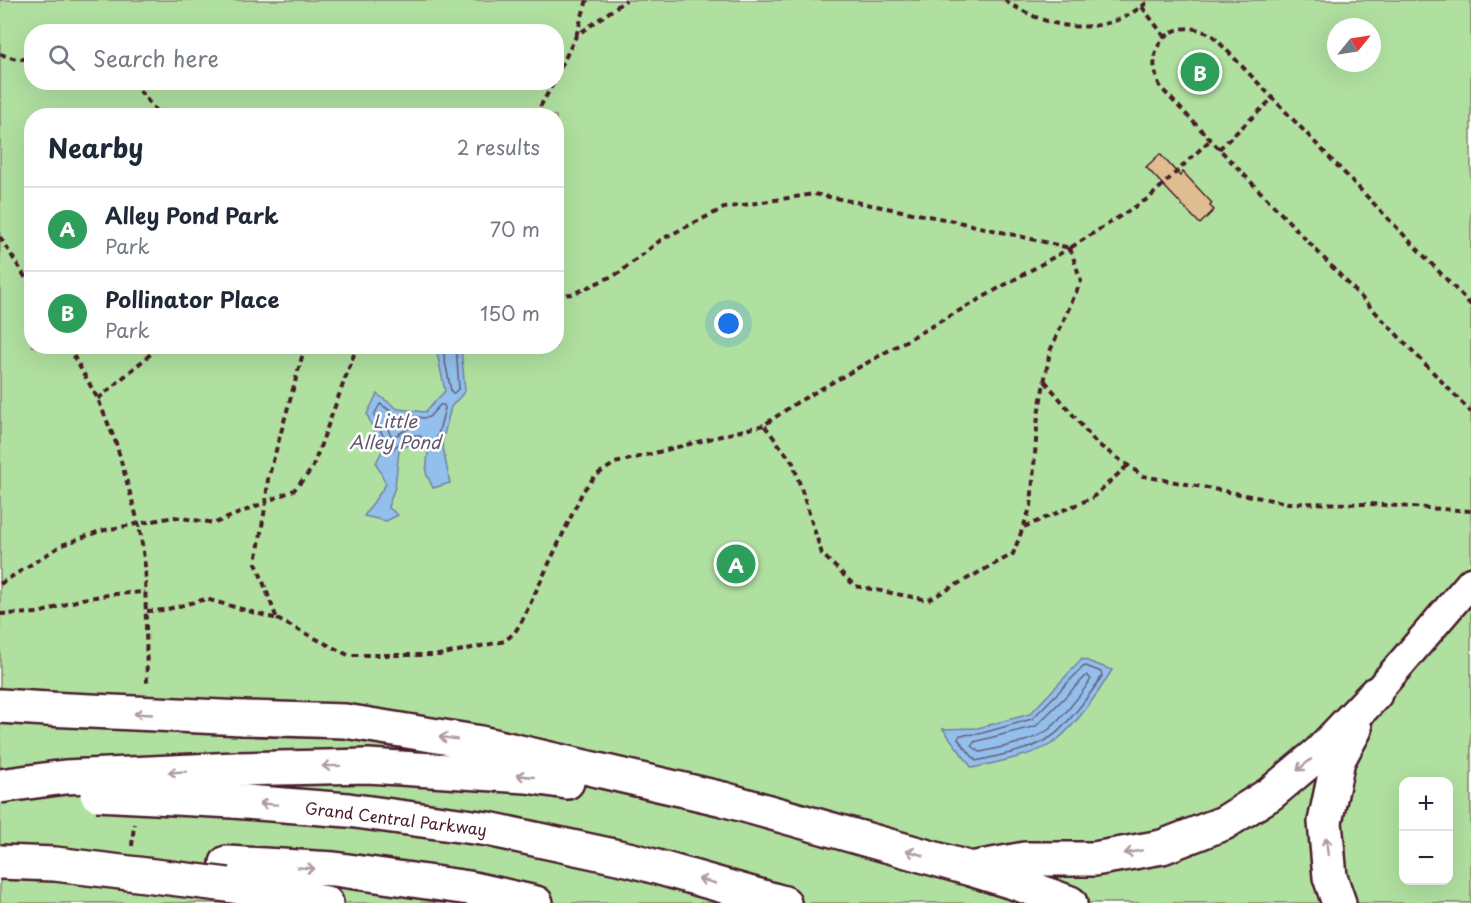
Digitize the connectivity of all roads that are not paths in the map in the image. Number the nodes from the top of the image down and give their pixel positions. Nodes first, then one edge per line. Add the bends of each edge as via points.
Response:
1 (1471, 582) edge
2 (1375, 694) junction
3 (0, 706) edge
4 (0, 786) edge
5 (0, 794) edge
6 (852, 835) junction
7 (0, 857) edge
8 (0, 862) edge
9 (971, 869) junction
10 (227, 874) junction
11 (326, 903) edge
12 (536, 903) edge
13 (784, 903) edge
14 (1070, 903) edge
15 (1340, 903) edge

1 - 2 street
2 -> 9 highway via 1318,753 1270,794 1224,823 1162,847 1094,859 1025,859
15 -> 2 highway via 1330,877 1325,822 1338,760
6 -> 3 highway, bridge via 723,799 481,743 345,722
6 -> 4 highway, bridge via 678,798 527,776 368,766 65,777
13 -> 5 highway, Grand Central Parkway, bridge via 632,860 488,829 348,810 233,801 65,792
9 -> 6 highway
7 - 10 highway via 60,856
8 - 10 highway, bridge
9 - 14 highway
10 - 11 highway
10 -> 12 highway via 334,869 469,888

